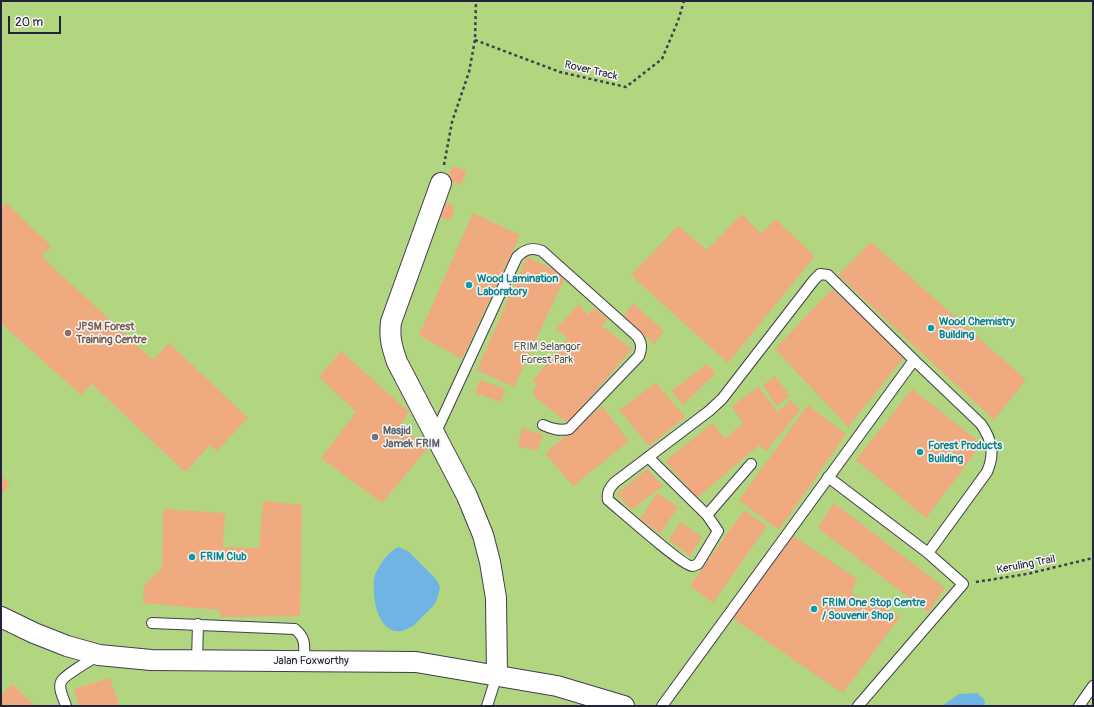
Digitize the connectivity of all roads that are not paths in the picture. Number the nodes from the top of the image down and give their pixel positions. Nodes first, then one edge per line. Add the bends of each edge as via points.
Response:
1 (441, 183) road end
2 (914, 360) junction
3 (543, 425) dead end
4 (435, 434) junction
5 (648, 457) junction
6 (751, 464) dead end
7 (828, 477) junction
8 (707, 516) junction
9 (928, 554) junction
10 (1, 617) edge
11 (152, 622) dead end
12 (198, 624) junction
13 (99, 655) junction
14 (197, 661) junction
15 (304, 661) junction
16 (497, 675) junction
17 (1093, 686) edge
18 (66, 706) edge
19 (487, 706) edge
20 (624, 706) edge
21 (662, 706) edge
22 (858, 706) edge
23 (1079, 706) edge

1 - 4 street via 391,322 390,336 397,362
2 - 5 lane via 828,275 820,274 722,399
2 - 7 lane
2 - 9 lane via 981,424 988,434 992,452 987,472
3 - 4 lane via 554,430 569,429 639,356 642,349 637,336 542,251 528,249 517,257
4 - 16 street via 467,496 483,535 490,562 496,598
5 - 8 lane
5 - 8 lane via 609,488 608,500 687,565 692,566 698,564 718,532
6 - 8 lane
7 - 9 lane
7 - 21 lane
9 - 22 lane via 963,584
10 - 13 street, Jalan Foxworthy via 34,634
11 - 12 lane
12 - 14 lane
12 - 15 lane via 295,629 304,640
13 - 14 street, Jalan Foxworthy
13 - 18 lane via 64,677 60,683 60,691
14 - 15 street, Jalan Foxworthy
15 - 16 street, Jalan Foxworthy via 416,662
16 - 19 lane
16 - 20 street, Jalan Foxworthy via 557,686
17 - 23 lane

